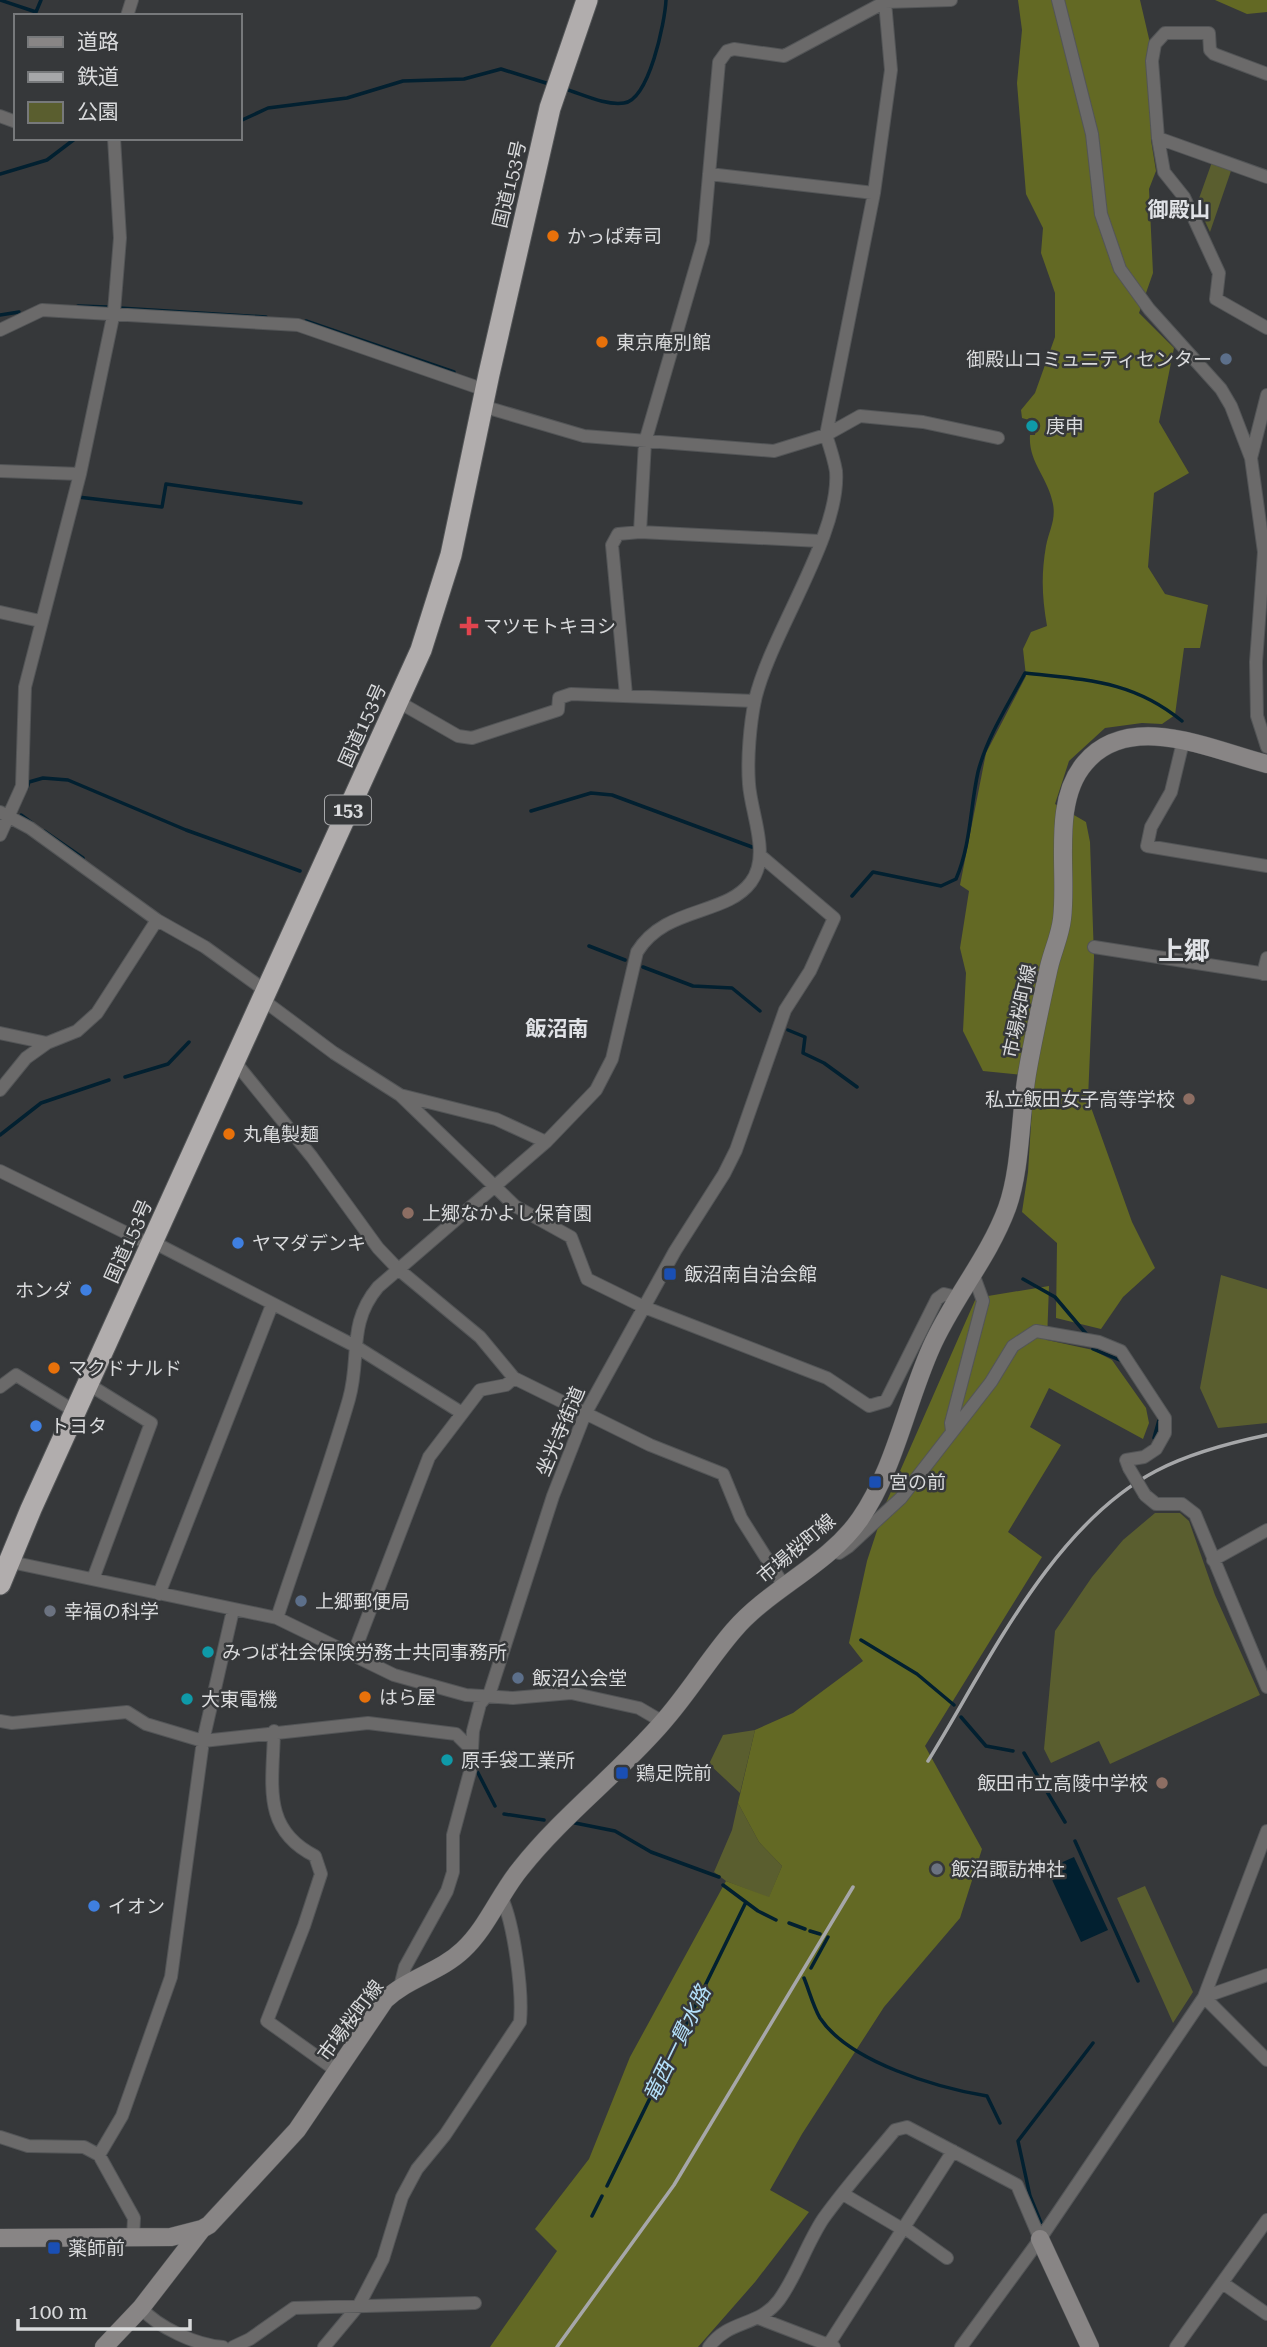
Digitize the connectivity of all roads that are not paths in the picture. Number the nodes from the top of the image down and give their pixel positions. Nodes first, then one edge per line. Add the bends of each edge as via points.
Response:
1 (587, 0) edge
2 (951, 0) edge
3 (1058, 0) edge
4 (885, 2) junction
5 (1267, 74) edge
6 (1158, 138) junction
7 (114, 140) edge
8 (709, 174) junction
9 (1267, 177) edge
10 (874, 193) junction
11 (114, 312) junction
12 (1267, 328) edge
13 (0, 330) edge
14 (1267, 395) edge
15 (483, 398) junction
16 (826, 435) junction
17 (998, 438) dead end
18 (645, 442) junction
19 (1251, 458) junction
20 (0, 471) edge
21 (80, 474) junction
22 (640, 532) junction
23 (820, 541) junction
24 (0, 612) edge
25 (40, 621) junction
26 (626, 695) junction
27 (397, 701) junction
28 (755, 701) junction
29 (1183, 742) junction
30 (1267, 747) edge
31 (1267, 764) edge
32 (5, 814) edge
33 (0, 835) edge
34 (761, 856) junction
35 (1267, 866) edge
36 (157, 920) junction
37 (1094, 947) dead end
38 (1267, 958) edge
39 (1265, 974) edge
40 (265, 996) junction
41 (0, 1033) edge
42 (47, 1043) junction
43 (235, 1062) junction
44 (0, 1090) edge
45 (400, 1095) junction
46 (546, 1142) junction
47 (0, 1171) edge
48 (495, 1186) junction
49 (152, 1244) junction
50 (398, 1269) junction
51 (972, 1271) junction
52 (956, 1297) junction
53 (272, 1305) junction
54 (644, 1307) junction
55 (355, 1346) junction
56 (514, 1378) junction
57 (88, 1384) junction
58 (0, 1387) edge
59 (76, 1412) junction
60 (462, 1413) junction
61 (585, 1414) junction
62 (952, 1431) junction
63 (1267, 1530) edge
64 (830, 1550) junction
65 (4, 1560) edge
66 (1213, 1560) junction
67 (93, 1578) junction
68 (0, 1584) edge
69 (784, 1586) junction
70 (159, 1594) junction
71 (233, 1610) junction
72 (277, 1618) junction
73 (353, 1655) junction
74 (1267, 1687) edge
75 (484, 1698) junction
76 (0, 1721) edge
77 (663, 1722) junction
78 (274, 1731) junction
79 (203, 1741) junction
80 (472, 1750) junction
81 (1267, 1831) edge
82 (501, 1896) junction
83 (1267, 1975) edge
84 (400, 1987) junction
85 (1204, 1997) junction
86 (1267, 2060) edge
87 (337, 2071) junction
88 (0, 2137) edge
89 (953, 2151) junction
90 (99, 2155) junction
91 (843, 2194) junction
92 (1267, 2220) edge
93 (202, 2229) junction
94 (904, 2229) junction
95 (0, 2238) edge
96 (133, 2238) junction
97 (1040, 2239) junction
98 (947, 2258) dead end
99 (1224, 2284) junction
100 (475, 2303) dead end
101 (359, 2305) junction
102 (141, 2308) junction
103 (1267, 2314) edge
104 (761, 2319) junction
105 (1180, 2345) edge
106 (830, 2346) edge
107 (104, 2347) edge
108 (223, 2347) edge
109 (233, 2347) edge
110 (324, 2347) edge
111 (709, 2347) edge
112 (961, 2347) edge
113 (1090, 2347) edge

1 - 15 highway, 国道153号 / 153 via 550,108
2 - 4 street
3 - 19 street via 1092,134 1101,214 1120,269 1149,309 1221,389
4 - 8 street via 784,56 727,51 719,62
4 - 10 street via 891,70
5 - 6 street via 1214,54 1209,33 1165,33 1155,44 1152,61
6 - 9 street
6 - 12 street via 1164,172 1184,197 1219,273 1216,299
7 - 11 street via 120,238
8 - 10 street
8 - 18 street via 703,242
10 - 16 street
11 - 13 street via 42,310
11 - 15 street via 298,326
11 - 21 street
14 - 19 street
15 - 18 street via 584,436
15 - 27 highway, 国道153号 / 153 via 439,601
16 - 17 street via 860,416 923,422
16 - 18 street via 774,451
16 - 23 street via 836,472
18 - 22 street
19 - 30 street via 1264,552 1257,716
20 - 21 street
21 - 25 street
22 - 23 street
22 - 26 street via 618,534 612,545
23 - 28 street
24 - 25 street
25 - 32 street via 25,687 22,786
26 - 27 street via 571,694 559,698 558,710 472,738 458,736
26 - 28 street
27 - 40 highway, 国道153号 / 153
28 - 34 street via 748,782
29 - 31 main road, 市場桜町線
29 - 35 street via 1171,792 1151,827 1147,846
29 - 51 main road, 市場桜町線 via 1150,736 1125,738 1094,754 1073,782 1065,819 1060,937 1027,1074 1013,1186 1000,1222
32 - 33 street
32 - 36 street via 92,870
34 - 46 street via 745,888 657,928 645,939 636,952 604,1077
34 - 54 street, 坐光寺街道 via 834,918 810,971 785,1010 736,1150
36 - 40 street via 205,947
36 - 42 street via 97,1013 77,1031
37 - 39 street
38 - 39 street
40 - 43 highway, 国道153号 / 153
40 - 45 street via 334,1053
41 - 42 street
42 - 44 street via 26,1058
43 - 49 highway, 国道153号 / 153
43 - 50 street
45 - 46 street via 496,1119
45 - 48 street
46 - 48 street
47 - 49 street
48 - 50 street
48 - 54 street via 530,1217 571,1237 587,1279
49 - 53 street
49 - 57 highway, 国道153号 / 153
50 - 55 street via 365,1305
50 - 56 street via 480,1337
51 - 52 main road, 市場桜町線
51 - 62 street via 983,1301
52 - 54 street via 944,1294 937,1299 895,1386 886,1401 876,1406 869,1406 827,1377
52 - 64 main road, 市場桜町線 via 931,1348 872,1499 859,1521
53 - 55 street
53 - 70 street
54 - 61 street, 坐光寺街道
55 - 60 street
55 - 72 street via 350,1395
56 - 60 street via 506,1385 480,1390
56 - 61 street
57 - 59 highway, 国道153号 / 153
57 - 67 street via 151,1423
58 - 59 street via 16,1375
59 - 65 highway, 国道153号 / 153
60 - 73 street via 429,1457
61 - 69 street via 723,1474 741,1518
61 - 75 street, 坐光寺街道 via 553,1496 490,1692
62 - 64 street via 901,1498 848,1547 839,1553
62 - 66 street, bridge via 1013,1346 1036,1331 1099,1342 1121,1352 1165,1418 1165,1433 1156,1448 1126,1461 1129,1468 1156,1504 1182,1504 1195,1514
63 - 66 street
64 - 69 main road, 市場桜町線
65 - 67 street
65 - 68 highway, 国道153号 / 153
66 - 74 street
67 - 70 street
69 - 77 main road, 市場桜町線 via 736,1628
70 - 71 street
71 - 72 street
71 - 79 street
72 - 73 street
73 - 75 street via 394,1675
75 - 77 street via 571,1693 639,1708
75 - 80 street, 坐光寺街道
76 - 79 street via 127,1712 146,1724
77 - 82 main road, 市場桜町線 via 556,1826
78 - 79 street
78 - 80 street via 368,1723 456,1734
78 - 87 street via 273,1791 279,1827 294,1845 315,1856 321,1874 267,2021
79 - 90 street via 171,1978 122,2116
80 - 84 street, 坐光寺街道 via 453,1835 453,1872 405,1967
81 - 85 street
82 - 84 main road, 市場桜町線 via 464,1950
82 - 101 street via 517,1968 520,2022 417,2169 402,2197 383,2259
83 - 85 street
84 - 87 main road, 市場桜町線 via 385,2000
85 - 86 street
85 - 97 street
87 - 93 main road, 市場桜町線 via 297,2130
88 - 90 street via 28,2146 84,2147
89 - 91 street via 907,2127 895,2130
89 - 94 street
89 - 97 street via 1017,2185
90 - 96 street via 134,2218
91 - 94 street
91 - 104 street via 823,2220 778,2301
92 - 99 street
93 - 96 main road via 184,2235
93 - 102 main road, 市場桜町線
94 - 98 street
94 - 106 street
95 - 96 main road
97 - 112 street
97 - 113 main road
99 - 103 street
99 - 105 street
100 - 101 street
101 - 109 street via 294,2308
101 - 110 street
102 - 107 main road, 市場桜町線
102 - 108 street via 152,2320 209,2346
104 - 106 street
104 - 111 street via 737,2324

